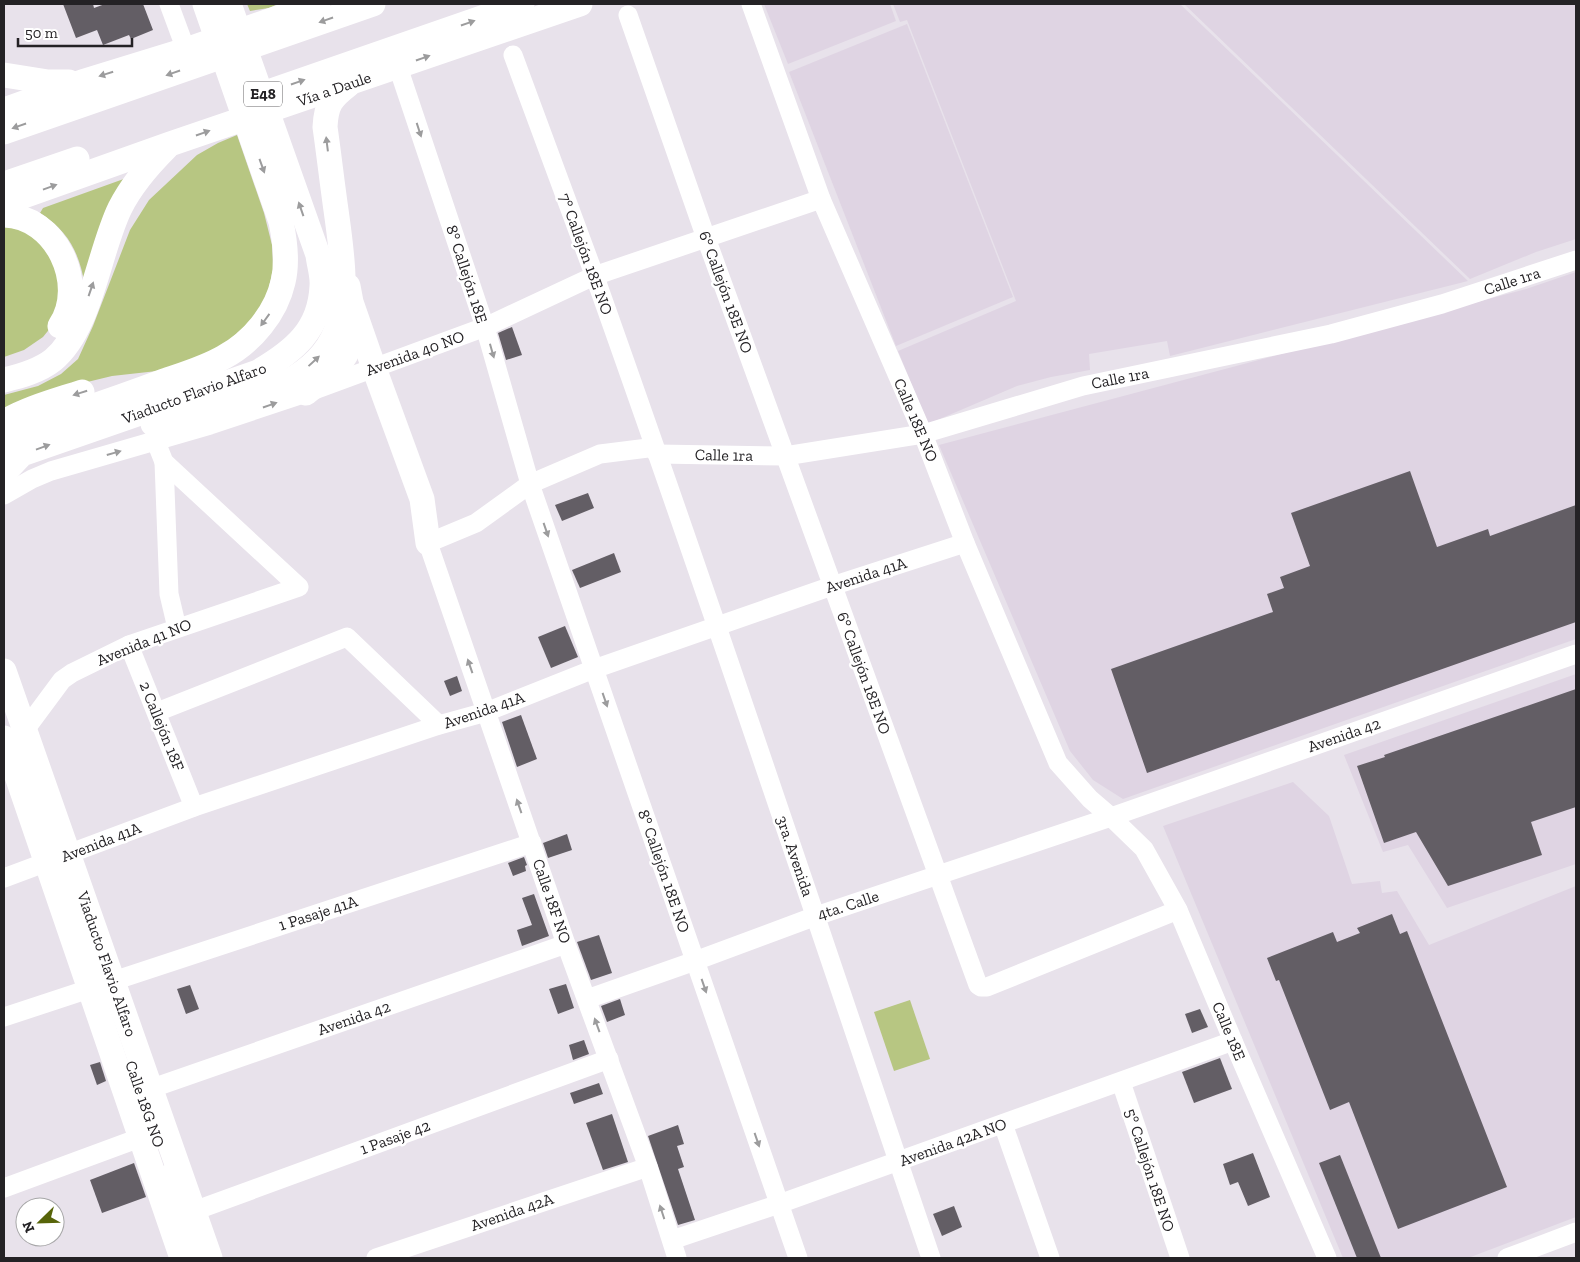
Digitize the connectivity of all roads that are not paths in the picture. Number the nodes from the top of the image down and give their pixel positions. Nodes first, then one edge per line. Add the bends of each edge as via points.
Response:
1 (169, 4) edge
2 (205, 4) edge
3 (229, 4) edge
4 (316, 4) edge
5 (372, 4) edge
6 (522, 4) edge
7 (580, 4) edge
8 (751, 4) edge
9 (628, 15) dead end
10 (186, 50) junction
11 (513, 55) dead end
12 (398, 67) junction
13 (4, 75) edge
14 (82, 82) junction
15 (350, 83) junction
16 (4, 110) edge
17 (4, 132) edge
18 (170, 144) junction
19 (4, 184) edge
20 (821, 199) junction
21 (4, 203) edge
22 (4, 215) edge
23 (706, 238) junction
24 (341, 246) junction
25 (318, 255) junction
26 (1576, 260) edge
27 (594, 276) junction
28 (351, 302) junction
29 (485, 327) junction
30 (4, 364) edge
31 (374, 368) junction
32 (180, 376) junction
33 (4, 380) edge
34 (306, 393) junction
35 (4, 422) edge
36 (87, 431) junction
37 (923, 434) junction
38 (156, 442) junction
39 (4, 447) edge
40 (652, 451) junction
41 (785, 456) junction
42 (164, 462) junction
43 (4, 474) edge
44 (530, 484) junction
45 (4, 494) edge
46 (427, 540) junction
47 (965, 543) junction
48 (832, 586) junction
49 (716, 627) junction
50 (177, 628) junction
51 (129, 645) junction
52 (1576, 654) edge
53 (594, 669) junction
54 (4, 671) edge
55 (4, 696) edge
56 (156, 712) junction
57 (486, 712) junction
58 (439, 725) junction
59 (9, 746) edge
60 (194, 807) junction
61 (1111, 817) junction
62 (532, 843) junction
63 (58, 858) junction
64 (937, 876) junction
65 (4, 878) edge
66 (1178, 910) junction
67 (816, 916) junction
68 (566, 944) junction
69 (695, 961) junction
70 (104, 983) junction
71 (587, 999) junction
72 (4, 1017) edge
73 (1233, 1041) junction
74 (609, 1059) junction
75 (1121, 1082) junction
76 (141, 1092) junction
77 (1003, 1124) junction
78 (155, 1132) junction
79 (898, 1162) junction
80 (648, 1167) junction
81 (4, 1188) edge
82 (779, 1204) junction
83 (181, 1215) junction
84 (1576, 1232) edge
85 (672, 1240) junction
86 (182, 1258) edge
87 (196, 1258) edge
88 (210, 1258) edge
89 (376, 1258) edge
90 (677, 1258) edge
91 (798, 1258) edge
92 (931, 1258) edge
93 (1050, 1258) edge
94 (1180, 1258) edge
95 (1327, 1258) edge
96 (1507, 1258) edge

1 - 10 street
2 -> 32 main road via 275,200 286,262 278,297 262,325 231,353
25 -> 3 main road, Viaducto Flavio Alfaro
4 - 10 main road
5 -> 17 main road
19 -> 6 main road, Vía a Daule / E48
12 -> 7 main road, Vía a Daule / E48
8 - 20 street, Calle 18E NO
9 - 23 street, 6° Callejón 18E NO
10 -> 14 main road
11 - 27 street, 7° Callejón 18E NO
12 - 15 main road, Vía a Daule / E48
12 -> 29 street, 8° Callejón 18E
13 - 14 main road via 48,82
14 - 16 main road
18 -> 15 main road, Vía a Daule / E48
24 -> 15 main road via 325,127 326,112 336,94
21 -> 18 main road, Vía a Daule / E48
33 -> 18 main road via 36,370 52,360 78,329 120,208 148,166
20 - 23 street, Avenida 40 NO
20 - 37 street, Calle 18E NO
22 - 30 main road via 28,220 49,235 66,265 71,285 70,305 55,334 28,356
23 - 27 street, Avenida 40 NO
23 - 41 street, 6° Callejón 18E NO
24 - 28 main road
36 -> 24 main road via 131,429 154,424 232,403 289,381 318,358 336,332 343,290
25 - 36 main road, Viaducto Flavio Alfaro via 322,284 320,305 311,328 282,358 232,382
25 - 46 main road
26 - 37 street, Calle 1ra via 1442,304 1322,337 1083,386
27 - 29 street, Avenida 40 NO
27 - 40 street, 7° Callejón 18E NO
28 - 31 main road
28 - 34 main road via 353,338 349,352 330,374
29 - 31 street, Avenida 40 NO
29 -> 44 street, 8° Callejón 18E
31 - 34 street, Avenida 40 NO
31 - 46 main road via 422,499
32 -> 35 main road via 99,387 40,405
32 - 39 main road via 45,422 18,435
38 -> 34 street, Avenida 40 NO
43 -> 36 main road, Viaducto Flavio Alfaro via 22,454
37 - 41 street, Calle 1ra
37 - 47 street, Calle 18E NO
38 - 42 street
45 -> 38 street, Avenida 40 NO via 51,471
40 - 41 street, Calle 1ra
40 - 44 street via 600,454
40 - 49 street, 3ra. Avenida
41 - 48 street, 6° Callejón 18E NO
42 - 50 street via 169,594
42 - 50 street, Avenida 41 NO via 299,586
44 - 46 street via 476,523
44 -> 53 street, 8° Callejón 18E NO
57 -> 46 street, Calle 18F NO
47 - 48 street, Avenida 41A
47 - 61 street, Calle 18E NO via 1058,763
48 - 49 street, Avenida 41A
48 - 64 street, 6° Callejón 18E NO
49 - 53 street, Avenida 41A
49 - 67 street, 3ra. Avenida
50 - 51 street, Avenida 41 NO
51 - 56 street, 2 Callejón 18F
51 - 59 street, Avenida 41 NO via 62,680
52 - 61 street, Avenida 42
53 - 57 street, Avenida 41A
53 -> 69 street, 8° Callejón 18E NO
54 - 88 main road, Viaducto Flavio Alfaro
55 - 59 street, Calle 18G NO
56 - 58 street via 347,637
56 - 60 street, 2 Callejón 18F
57 - 58 street, Avenida 41A
62 -> 57 street, Calle 18F NO
58 - 60 street, Avenida 41A
59 - 63 street, Calle 18G NO
59 - 86 main road, Viaducto Flavio Alfaro
60 - 63 street, Avenida 41A
61 - 64 street, 4ta. Calle
61 - 66 street, Calle 18E via 1144,849
62 - 68 street, Calle 18F NO
62 - 70 street, 1 Pasaje 41A
63 - 65 street, Avenida 41A
63 - 70 street, Calle 18G NO
64 - 66 street, 6° Callejón 18E NO via 978,985 982,987
64 - 67 street, 4ta. Calle
66 - 73 street, Calle 18E
67 - 69 street, 4ta. Calle
67 - 79 street, 3ra. Avenida
68 - 71 street, Calle 18F NO
68 - 76 street, Avenida 42
69 - 71 street, 4ta. Calle
69 -> 82 street, 8° Callejón 18E NO
70 - 72 street, 1 Pasaje 41A
70 - 76 street, Calle 18G NO
74 -> 71 street, Calle 18F NO
73 - 75 street, Avenida 42A NO
73 - 95 street, Calle 18E
74 - 80 street, Calle 18F NO
74 - 83 street, 1 Pasaje 42
75 - 77 street, Avenida 42A NO
75 - 94 street, 5° Callejón 18E NO
76 - 78 street, Calle 18G NO
77 - 79 street, Avenida 42A NO
77 - 93 street
78 - 81 street
78 - 83 street, Calle 18G NO
79 - 82 street, Avenida 42A NO
79 - 92 street, 3ra. Avenida
85 -> 80 street, Calle 18F NO
80 - 89 street, Avenida 42A
82 - 85 street, Avenida 42A NO
82 - 91 street, 8° Callejón 18E NO
83 - 87 street, Calle 18G NO
84 - 96 street
85 - 90 street, Calle 18F NO

